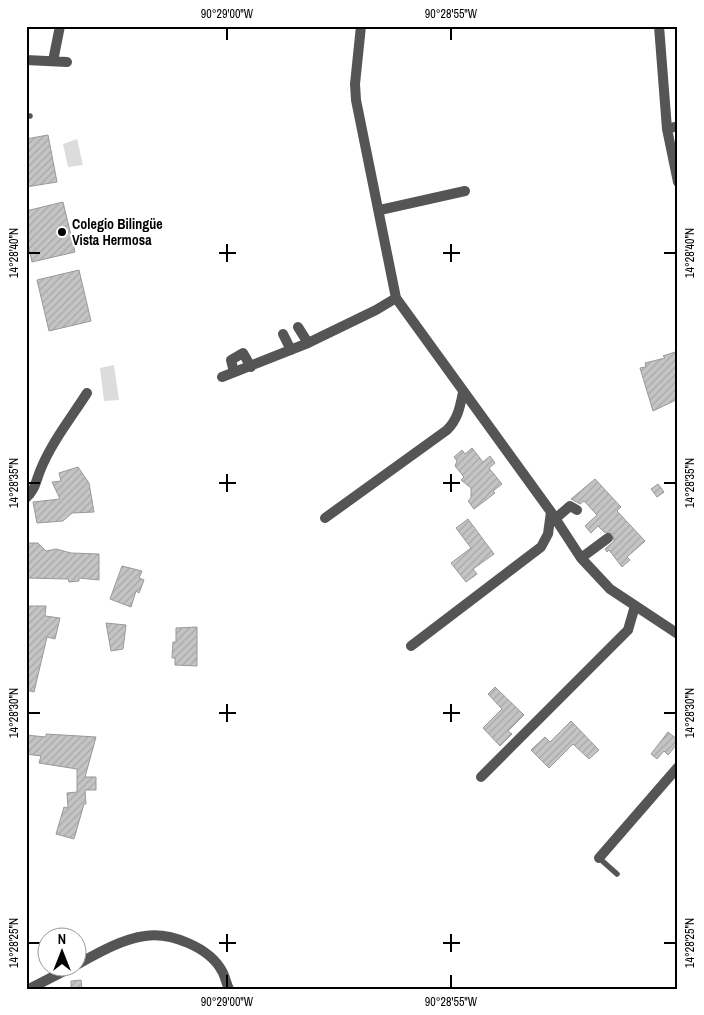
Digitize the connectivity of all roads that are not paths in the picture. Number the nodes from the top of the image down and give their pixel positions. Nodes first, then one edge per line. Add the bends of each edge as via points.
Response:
1 (60, 26) edge
2 (361, 26) edge
3 (659, 26) edge
4 (26, 60) edge
5 (53, 61) junction
6 (67, 62) dead end
7 (678, 126) edge
8 (667, 129) junction
9 (678, 182) edge
10 (464, 191) dead end
11 (380, 210) junction
12 (396, 298) junction
13 (298, 327) dead end
14 (284, 334) dead end
15 (308, 343) junction
16 (291, 350) junction
17 (251, 367) junction
18 (234, 372) junction
19 (222, 377) dead end
20 (463, 392) junction
21 (87, 393) dead end
22 (26, 498) edge
23 (577, 510) dead end
24 (553, 516) junction
25 (325, 518) dead end
26 (608, 538) dead end
27 (581, 558) junction
28 (635, 606) junction
29 (678, 634) edge
30 (411, 646) dead end
31 (678, 767) edge
32 (481, 777) dead end
33 (599, 858) joint
34 (617, 874) dead end
35 (88, 958) edge
36 (50, 978) edge
37 (29, 989) edge
38 (228, 989) edge

1 - 5 street
2 - 11 street via 356,100
3 - 8 street
4 - 5 street
5 - 6 street
7 - 8 street
8 - 9 street
10 - 11 street via 414,196
11 - 12 street
12 - 15 street
12 - 20 street
13 - 15 street
14 - 16 street
15 - 16 street
16 - 17 street
17 - 18 street
17 - 18 street via 243,353 230,360
18 - 19 street
20 - 24 street
20 - 25 street via 458,414 447,430
21 - 22 street
23 - 24 street via 570,506
24 - 27 street
24 - 30 street via 541,547
26 - 27 street
27 - 28 street via 610,589
28 - 29 street
28 - 32 street via 628,630
31 - 33 street
33 - 34 lane
35 - 38 street via 144,936 163,935 208,955 222,970
36 - 37 street

